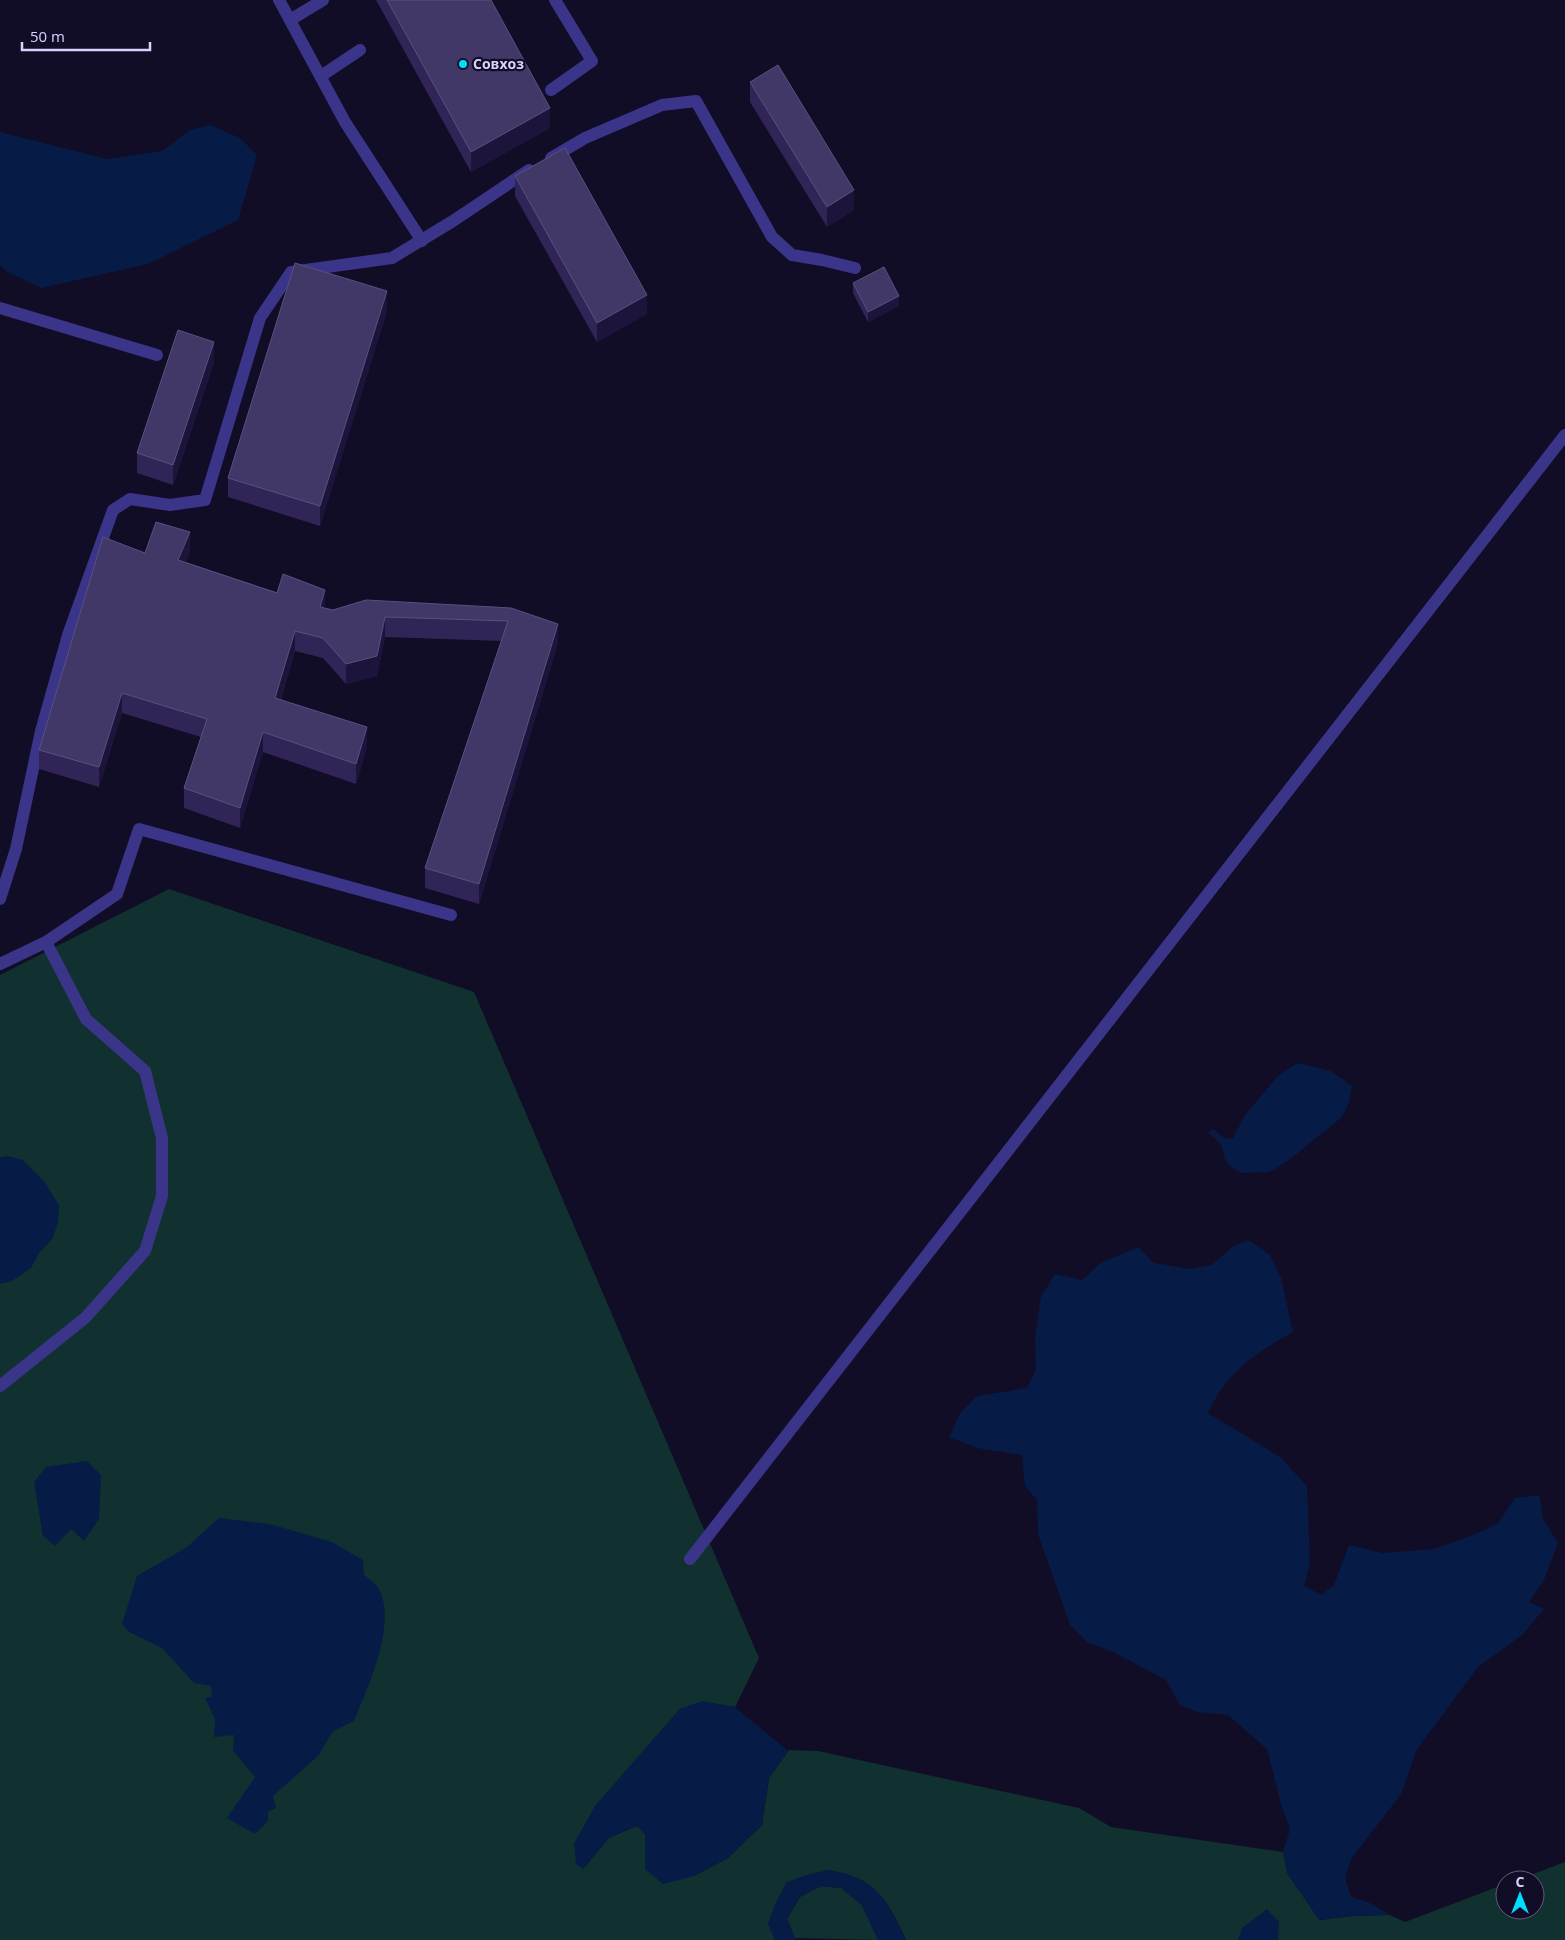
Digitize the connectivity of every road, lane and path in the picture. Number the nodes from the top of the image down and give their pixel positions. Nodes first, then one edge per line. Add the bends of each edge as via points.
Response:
1 (279, 0) edge
2 (323, 0) edge
3 (555, 0) edge
4 (290, 20) junction
5 (360, 50) dead end
6 (321, 76) junction
7 (551, 90) dead end
8 (422, 241) junction
9 (854, 268) dead end
10 (0, 308) edge
11 (157, 355) dead end
12 (1565, 435) edge
13 (0, 899) edge
14 (451, 915) dead end
15 (46, 942) junction
16 (0, 964) edge
17 (0, 1386) edge
18 (690, 1559) dead end

1 - 4 lane
2 - 4 lane
3 - 7 lane via 592,61
4 - 6 lane
5 - 6 lane
6 - 8 lane via 346,122
8 - 9 lane via 517,177 585,138 662,105 696,101 772,237 792,255
8 - 13 lane via 392,258 291,272 260,318 205,500 170,505 130,499 113,510 68,635 40,731 16,849
10 - 11 lane
12 - 18 lane
14 - 15 lane via 139,829 117,894
15 - 16 lane
15 - 17 lane via 86,1019 145,1071 162,1138 162,1196 145,1251 84,1318

